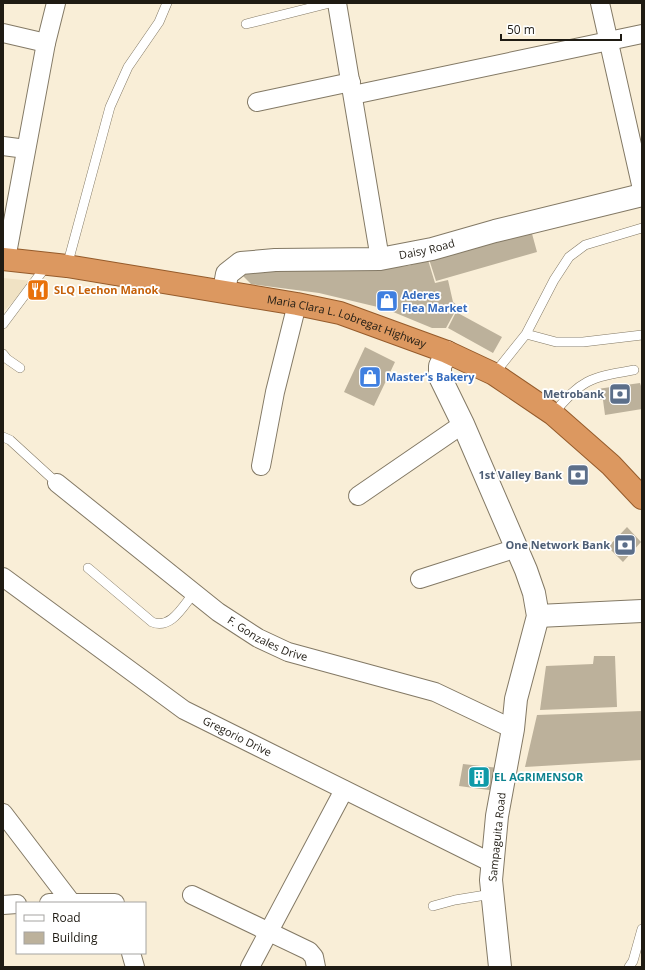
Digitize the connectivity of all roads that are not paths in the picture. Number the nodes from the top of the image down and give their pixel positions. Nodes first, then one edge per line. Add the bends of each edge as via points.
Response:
1 (56, 3) edge
2 (167, 3) edge
3 (330, 3) edge
4 (337, 3) edge
5 (600, 3) edge
6 (246, 24) dead end
7 (3, 33) edge
8 (642, 34) edge
9 (608, 40) junction
10 (46, 43) junction
11 (352, 88) junction
12 (256, 102) dead end
13 (3, 146) edge
14 (26, 149) junction
15 (642, 189) edge
16 (642, 195) edge
17 (642, 228) edge
18 (4, 259) edge
19 (380, 259) junction
20 (57, 265) junction
21 (224, 291) junction
22 (297, 304) junction
23 (3, 324) edge
24 (526, 334) junction
25 (642, 335) edge
26 (447, 352) junction
27 (3, 354) edge
28 (20, 368) dead end
29 (634, 370) dead end
30 (494, 374) junction
31 (553, 414) junction
32 (462, 424) junction
33 (3, 437) edge
34 (261, 466) dead end
35 (57, 483) joint
36 (358, 496) dead end
37 (642, 498) edge
38 (517, 548) junction
39 (88, 568) dead end
40 (3, 576) edge
41 (420, 579) dead end
42 (194, 593) junction
43 (642, 611) edge
44 (538, 616) junction
45 (513, 729) junction
46 (344, 790) junction
47 (3, 814) edge
48 (492, 863) junction
49 (492, 894) junction
50 (192, 895) dead end
51 (71, 902) edge
52 (16, 904) edge
53 (3, 905) edge
54 (433, 906) dead end
55 (642, 929) edge
56 (270, 932) junction
57 (131, 954) edge
58 (134, 967) edge
59 (250, 967) edge
60 (316, 967) edge
61 (500, 967) edge
62 (629, 967) edge

1 - 10 street
2 - 20 lane via 159,22 128,67 110,107
3 - 6 lane
4 - 11 street
5 - 9 street
7 - 10 street
8 - 9 street
9 - 11 street
9 - 15 street
10 - 14 street
11 - 12 street
11 - 19 street
13 - 14 street
14 - 18 street
16 - 19 street, Daisy Road via 432,249
17 - 24 lane via 585,245 569,257
18 - 20 highway, Maria Clara L. Lobregat Highway
19 - 21 street, Daisy Road via 276,260 242,263 227,274
20 - 21 highway, Maria Clara L. Lobregat Highway
20 - 23 lane
21 - 22 highway, Maria Clara L. Lobregat Highway
22 - 26 highway, Maria Clara L. Lobregat Highway via 340,313
22 - 34 street via 275,392
24 - 25 lane via 556,342 583,342
24 - 30 lane
26 - 30 highway, Maria Clara L. Lobregat Highway
26 - 32 street, Sampaguita Road via 440,366 440,377
27 - 28 lane via 7,360
29 - 31 lane via 586,381 570,393
30 - 31 highway, Maria Clara L. Lobregat Highway
31 - 37 highway, Maria Clara L. Lobregat Highway via 611,465
32 - 36 street
32 - 38 street, Sampaguita Road
33 - 35 lane via 10,440
35 - 42 street, F. Gonzales Drive
38 - 41 street
38 - 44 street, Sampaguita Road via 534,593
39 - 42 lane via 152,622 159,625 166,624 172,619
40 - 46 street, Gregorio Drive via 184,710
42 - 45 street, F. Gonzales Drive via 258,638 288,652 435,692
43 - 44 street
44 - 45 street, Sampaguita Road via 516,699
45 - 48 street, Sampaguita Road via 497,816
46 - 48 street, Gregorio Drive
46 - 56 street
47 - 51 street
48 - 49 street, Sampaguita Road
49 - 54 lane
49 - 61 street, Sampaguita Road
50 - 56 street
52 - 53 street
55 - 62 lane
56 - 59 street
56 - 60 street via 309,951 314,957
57 - 58 street

